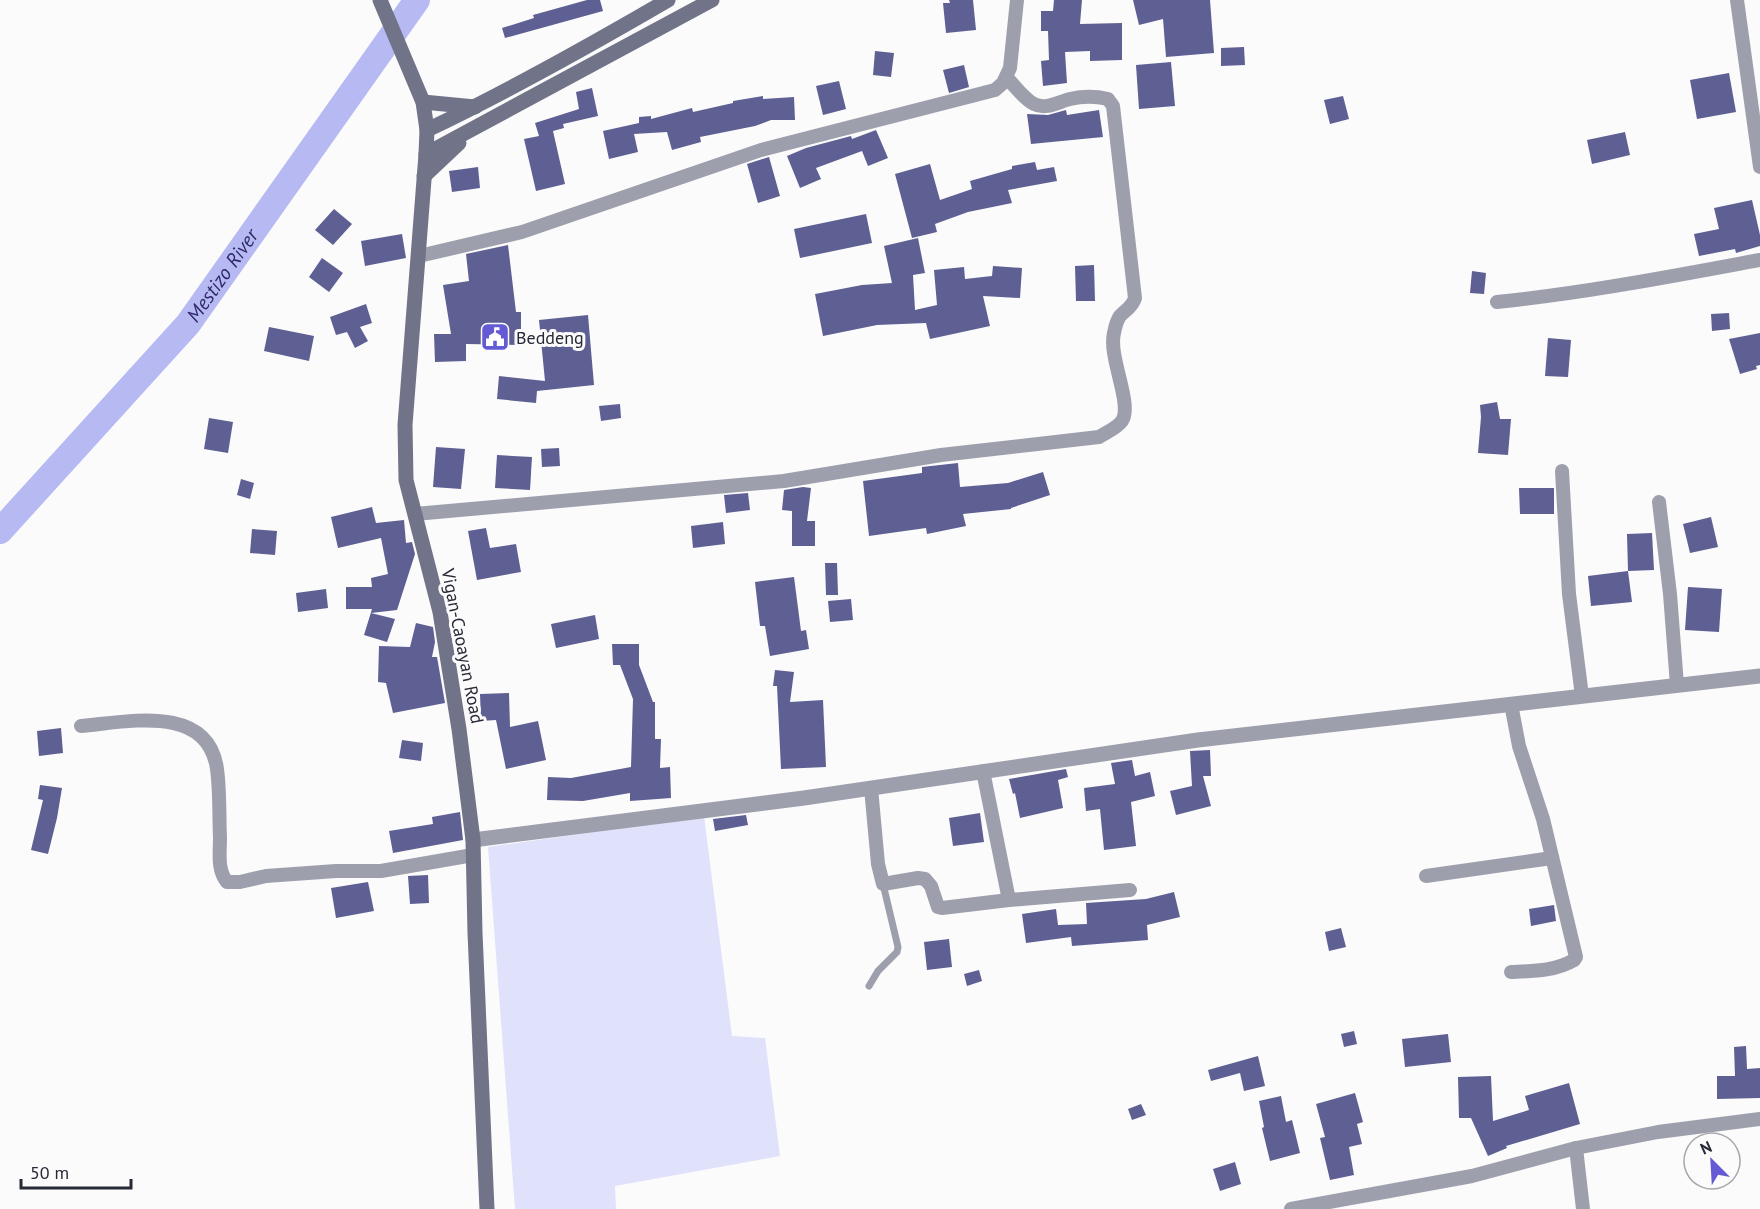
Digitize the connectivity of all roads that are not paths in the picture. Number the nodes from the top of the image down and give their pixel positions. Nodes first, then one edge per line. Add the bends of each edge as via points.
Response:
1 (380, 0) edge
2 (668, 0) edge
3 (712, 0) edge
4 (1017, 0) edge
5 (1737, 0) edge
6 (1007, 78) junction
7 (422, 98) junction
8 (474, 107) junction
9 (475, 128) junction
10 (426, 130) junction
11 (426, 154) junction
12 (1760, 167) edge
13 (424, 176) junction
14 (419, 256) junction
15 (1760, 260) edge
16 (1497, 302) dead end
17 (1562, 471) dead end
18 (1659, 502) dead end
19 (415, 514) junction
20 (1760, 676) edge
21 (1677, 685) junction
22 (1582, 696) junction
23 (1511, 704) junction
24 (81, 726) dead end
25 (983, 771) junction
26 (871, 788) junction
27 (473, 848) junction
28 (1552, 858) junction
29 (1426, 876) dead end
30 (883, 884) junction
31 (1130, 890) dead end
32 (1009, 900) junction
33 (1511, 972) dead end
34 (869, 987) dead end
35 (1760, 1119) edge
36 (1576, 1148) junction
37 (487, 1209) edge
38 (1291, 1209) edge
39 (1583, 1209) edge

1 - 7 main road, Vigan-Caoayan Road
2 - 8 main road
3 - 9 main road
4 - 6 street
5 - 12 street
6 - 14 street via 986,93 761,150 522,232
6 - 19 street via 1031,103 1040,106 1094,96 1108,99 1113,106 1135,298 1120,316 1113,335 1125,406 1123,419 1115,428 1099,437 941,455 784,481
7 - 8 main road
7 - 10 main road, Vigan-Caoayan Road
8 - 10 main road
9 - 11 main road
9 - 13 main road
10 - 11 main road, Vigan-Caoayan Road
11 - 13 main road, Vigan-Caoayan Road
13 - 14 main road, Vigan-Caoayan Road
14 - 19 main road, Vigan-Caoayan Road via 405,450 406,480
15 - 16 street
17 - 22 street via 1569,594
18 - 21 street
19 - 27 main road, Vigan-Caoayan Road via 440,612
20 - 21 street
21 - 22 street
22 - 23 street
23 - 25 street via 1197,740
23 - 28 street via 1519,746
24 - 27 street via 167,721 198,732 207,742 217,768 220,867 227,882 336,871 381,871
25 - 26 street
25 - 32 street
26 - 27 street
26 - 30 street
27 - 37 main road, Vigan-Caoayan Road
28 - 29 street
28 - 33 street via 1576,957 1563,965 1538,971
30 - 32 street via 928,880 936,905 942,908
30 - 34 lane via 898,947
31 - 32 street
35 - 36 street via 1658,1132
36 - 38 street via 1472,1176
36 - 39 street

